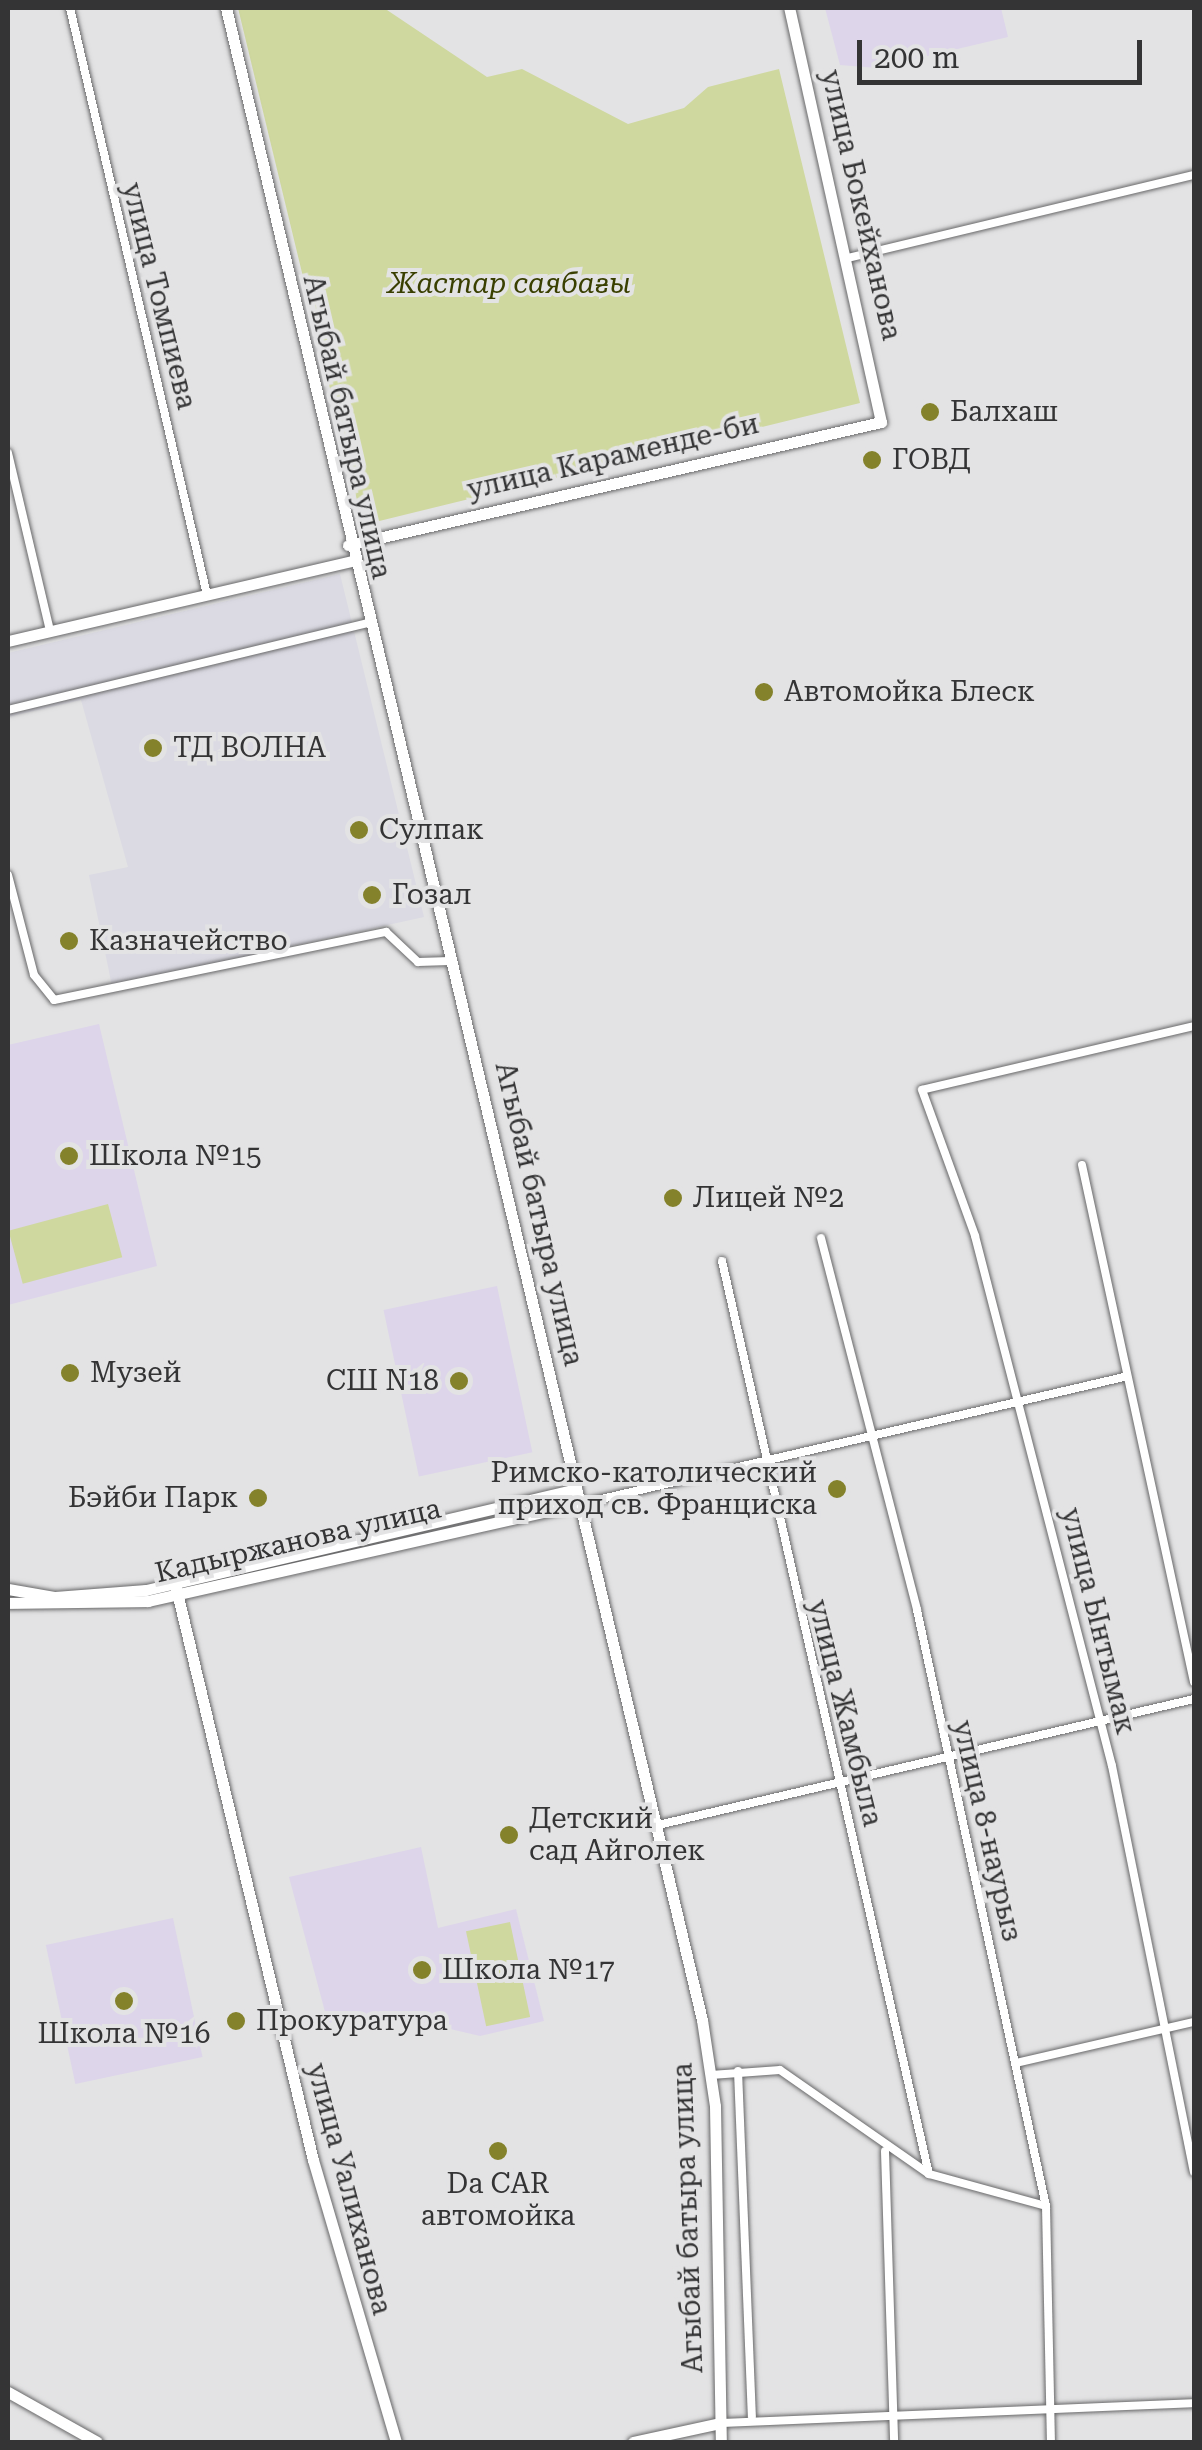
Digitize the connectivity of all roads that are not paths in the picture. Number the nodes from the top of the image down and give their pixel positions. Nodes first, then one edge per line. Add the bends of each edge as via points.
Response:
1 (70, 8) edge
2 (226, 8) edge
3 (789, 8) edge
4 (1194, 175) edge
5 (848, 258) junction
6 (884, 415) joint
7 (8, 453) edge
8 (348, 545) junction
9 (352, 561) junction
10 (207, 595) junction
11 (368, 622) junction
12 (50, 631) junction
13 (8, 641) edge
14 (8, 710) edge
15 (8, 874) edge
16 (450, 961) junction
17 (1194, 1026) edge
18 (1082, 1165) dead end
19 (820, 1238) dead end
20 (722, 1261) dead end
21 (1124, 1376) junction
22 (1019, 1402) junction
23 (866, 1437) junction
24 (761, 1462) junction
25 (576, 1488) junction
26 (580, 1504) junction
27 (8, 1589) edge
28 (176, 1590) junction
29 (8, 1603) edge
30 (1194, 1682) edge
31 (1194, 1699) edge
32 (1100, 1721) junction
33 (947, 1757) junction
34 (839, 1783) junction
35 (658, 1825) junction
36 (1194, 2022) edge
37 (1167, 2028) junction
38 (1016, 2062) junction
39 (738, 2071) junction
40 (711, 2074) junction
41 (884, 2150) junction
42 (1194, 2172) edge
43 (930, 2174) junction
44 (1046, 2206) junction
45 (8, 2393) edge
46 (1194, 2402) edge
47 (1050, 2406) junction
48 (893, 2410) junction
49 (752, 2417) junction
50 (720, 2423) junction
51 (97, 2442) edge
52 (396, 2442) edge
53 (633, 2442) edge
54 (721, 2442) edge
55 (894, 2442) edge
56 (1051, 2442) edge

1 - 10 street, улица Томпиева
2 - 8 main road, Агыбай батыра улица
3 - 5 main road, улица Бокейханова
4 - 5 street
5 - 6 main road, улица Бокейханова
6 - 8 main road, улица Караменде-би via 872,427
7 - 12 street
8 - 9 main road, Агыбай батыра улица
9 - 10 main road
9 - 11 main road, Агыбай батыра улица
10 - 12 main road
11 - 14 street
11 - 16 main road, Агыбай батыра улица
12 - 13 main road
15 - 16 street via 34,975 54,1000 386,932 418,962
16 - 25 main road, Агыбай батыра улица
17 - 22 street, улица Ынтымак via 922,1090 976,1236
18 - 21 street
19 - 23 street, улица 8-наурыз
20 - 24 street, улица Жамбыла
21 - 22 street, Кадыржанова улица
21 - 30 street
22 - 23 street, Кадыржанова улица
22 - 32 street, улица Ынтымак
23 - 24 street, Кадыржанова улица
23 - 33 street, улица 8-наурыз
24 - 26 street, Кадыржанова улица
24 - 34 street, улица Жамбыла
25 - 26 main road, Агыбай батыра улица
25 - 28 main road, Кадыржанова улица
26 - 28 main road, Кадыржанова улица
26 - 35 main road, Агыбай батыра улица
27 - 28 main road, Кадыржанова улица via 55,1597
28 - 29 main road, Кадыржанова улица via 83,1608
28 - 52 main road, улица Уалиханова via 312,2160
31 - 32 street
32 - 33 street
32 - 37 street, улица Ынтымак
33 - 34 street
33 - 38 street, улица 8-наурыз
34 - 35 street
34 - 43 street, улица Жамбыла
35 - 40 main road, Агыбай батыра улица
36 - 37 street
37 - 38 street
37 - 42 street, улица Ынтымак
38 - 44 street, улица 8-наурыз
39 - 40 street
39 - 41 street via 780,2070
39 - 49 street
40 - 50 main road, Агыбай батыра улица
41 - 43 street
41 - 48 street
43 - 44 street
44 - 47 street, улица 8-наурыз
45 - 51 main road
46 - 47 street
47 - 48 street
47 - 56 street, улица 8-наурыз
48 - 49 street
48 - 55 street
49 - 50 street
50 - 53 main road
50 - 54 main road, Агыбай батыра улица

